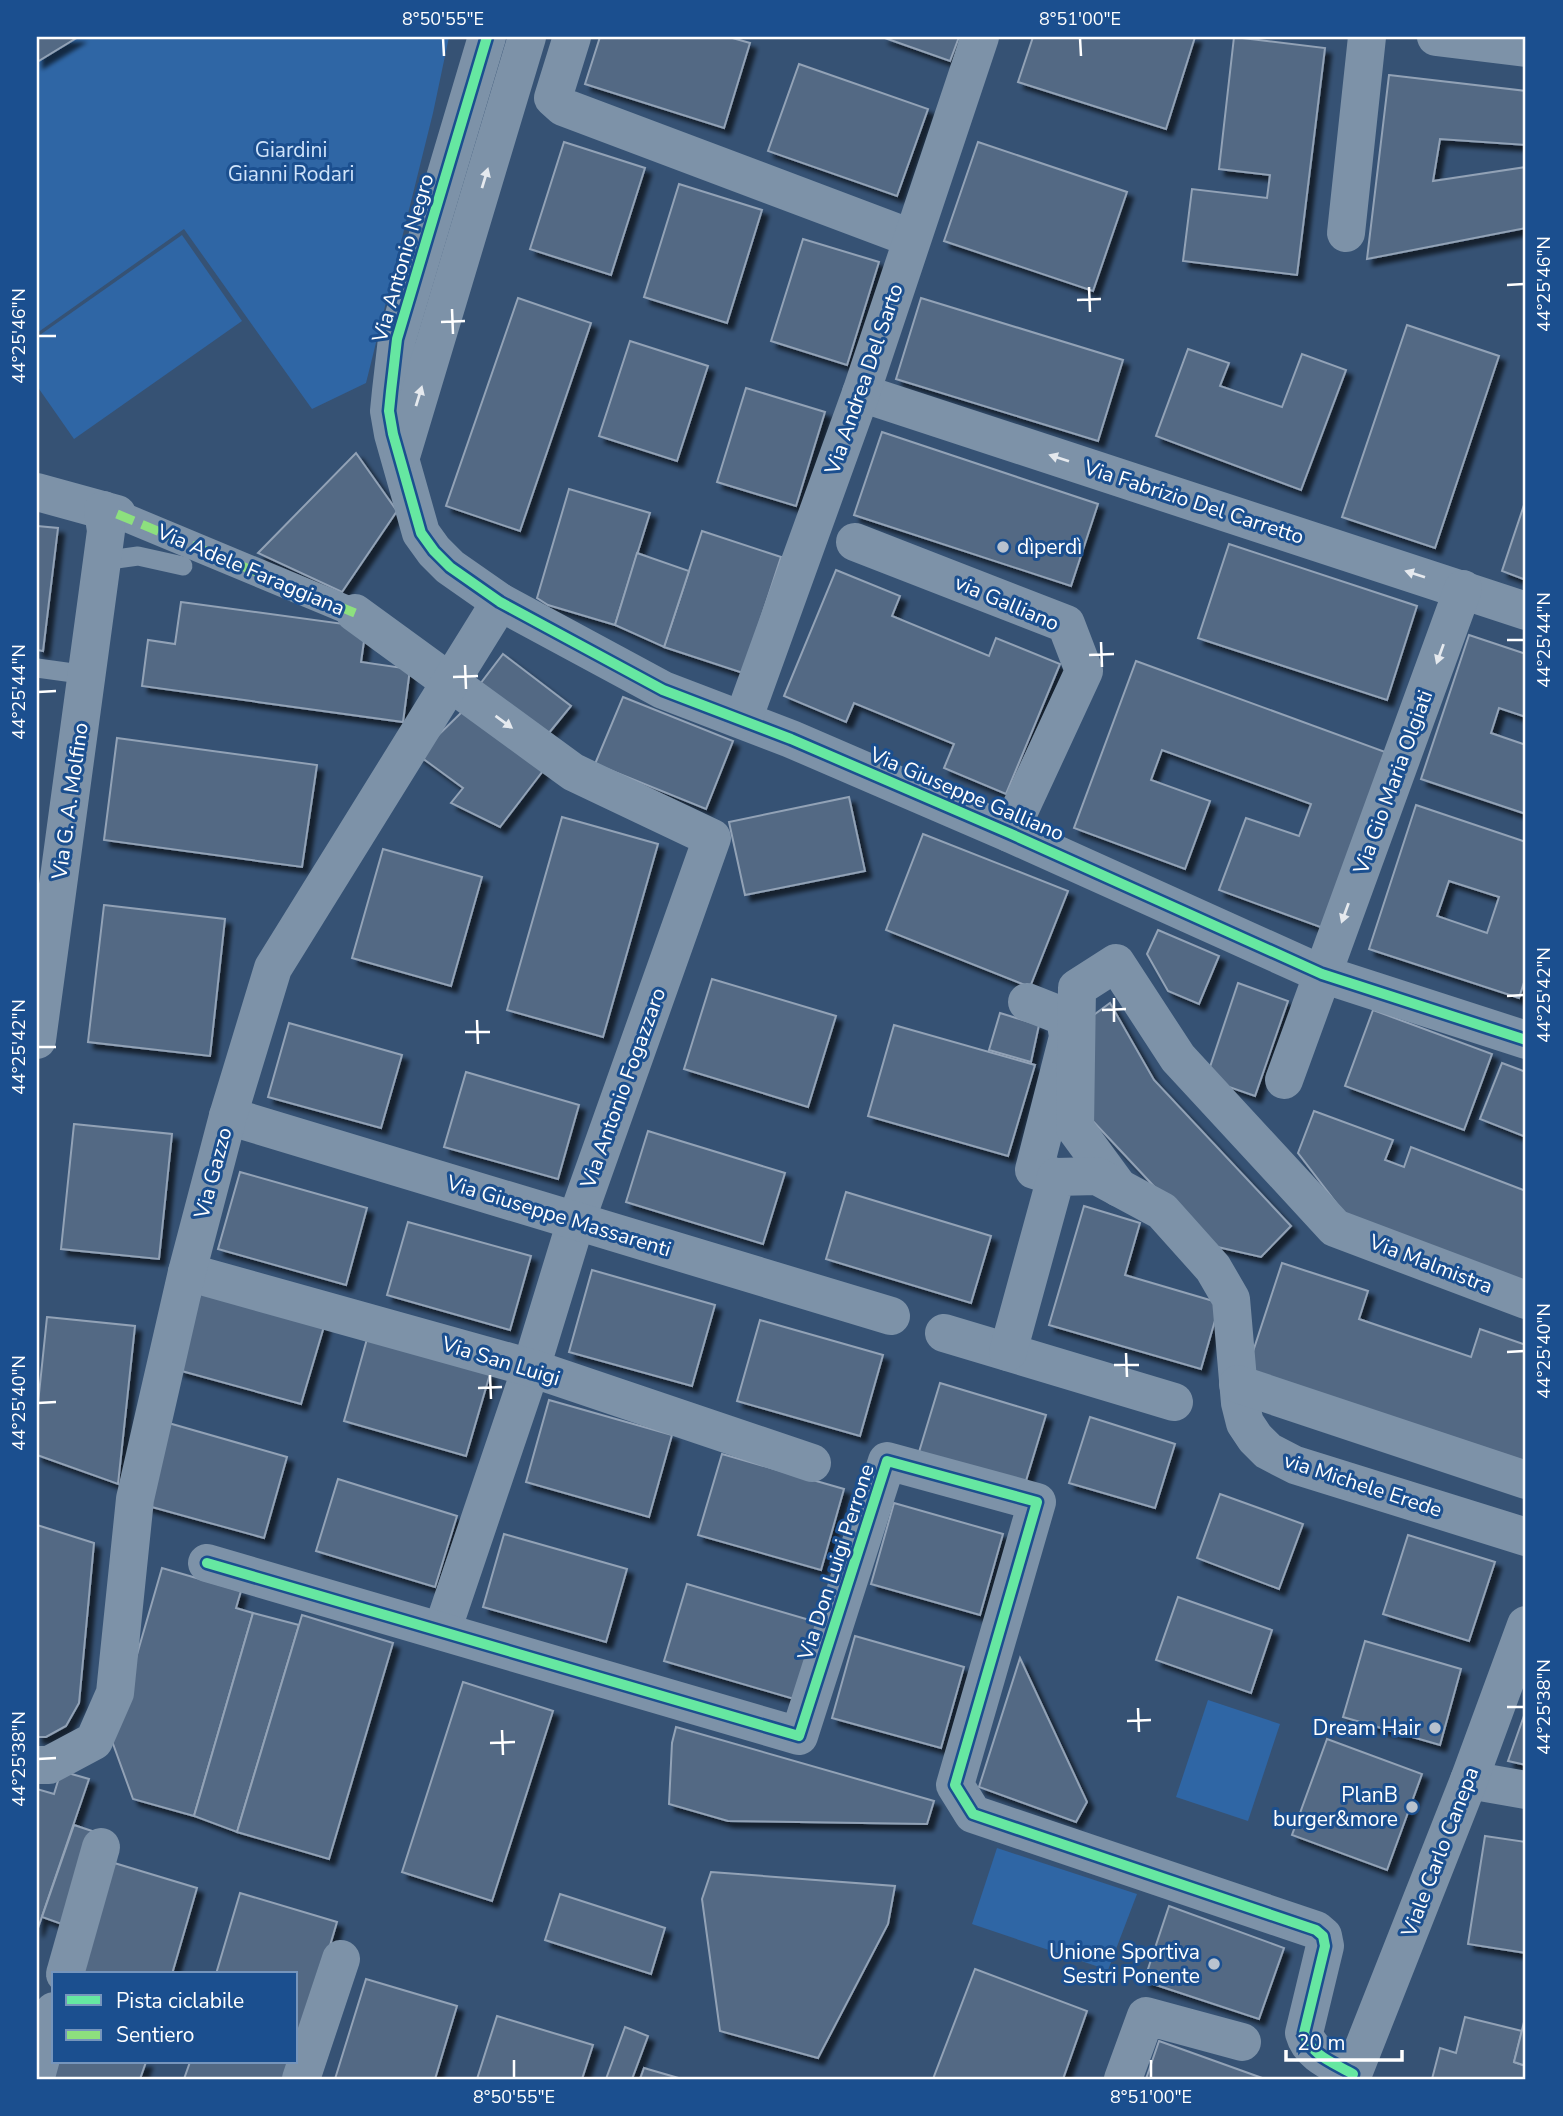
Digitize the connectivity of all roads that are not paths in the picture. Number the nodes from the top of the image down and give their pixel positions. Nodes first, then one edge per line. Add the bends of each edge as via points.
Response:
1 (487, 37) edge
2 (527, 37) edge
3 (572, 37) edge
4 (980, 37) edge
5 (1367, 37) edge
6 (1436, 37) edge
7 (1526, 48) edge
8 (1346, 233) dead end
9 (911, 238) junction
10 (861, 393) junction
11 (400, 461) junction
12 (37, 492) edge
13 (110, 512) junction
14 (421, 533) joint
15 (855, 541) dead end
16 (102, 561) junction
17 (183, 566) dead end
18 (1463, 589) junction
19 (500, 602) junction
20 (1526, 611) edge
21 (355, 613) joint
22 (37, 668) edge
23 (88, 675) junction
24 (449, 682) junction
25 (743, 720) junction
26 (1009, 832) junction
27 (1322, 974) junction
28 (1027, 1002) dead end
29 (37, 1040) edge
30 (1526, 1040) edge
31 (1284, 1080) dead end
32 (228, 1116) junction
33 (1056, 1177) junction
34 (1119, 1188) junction
35 (576, 1221) junction
36 (1335, 1228) joint
37 (187, 1272) junction
38 (1526, 1300) edge
39 (891, 1316) dead end
40 (944, 1333) dead end
41 (1008, 1352) junction
42 (531, 1368) junction
43 (1238, 1384) junction
44 (1174, 1402) dead end
45 (812, 1463) dead end
46 (1526, 1480) edge
47 (1526, 1537) edge
48 (207, 1563) dead end
49 (1526, 1625) edge
50 (442, 1631) junction
51 (37, 1765) edge
52 (1469, 1780) junction
53 (1526, 1790) edge
54 (101, 1847) dead end
55 (341, 1959) dead end
56 (66, 1972) edge
57 (52, 2018) edge
58 (1242, 2042) dead end
59 (37, 2073) edge
60 (1352, 2076) edge
61 (301, 2079) edge
62 (1123, 2079) edge

1 - 11 street, Via Antonio Negro via 397,339 389,411
11 -> 2 street
3 - 9 street via 553,98 563,107
4 - 9 street, Via Andrea Del Sarto
5 - 8 street
6 - 7 street
9 - 10 street, Via Andrea Del Sarto
18 -> 10 street, Via Fabrizio Del Carretto
10 - 25 street, Via Andrea Del Sarto
11 - 14 street, Via Antonio Negro
12 - 13 street, Via Adele Faraggiana
13 - 16 street, Via G. A. Molfino
13 - 21 street, Via Adele Faraggiana
14 - 19 street, Via Giuseppe Galliano via 450,567
15 - 26 street, via Galliano via 1066,624 1084,671
16 - 17 lane via 138,556
16 - 23 street, Via G. A. Molfino
18 - 20 street, Via Fabrizio Del Carretto
18 -> 27 street, Via Gio Maria Olgiati
19 - 24 street, Via Gazzo
19 - 25 street, Via Giuseppe Galliano via 663,690
21 - 24 street, Via Adele Faraggiana
22 - 23 lane
23 - 29 street, Via G. A. Molfino
24 - 32 street, Via Gazzo via 273,968
24 -> 35 street, Via Antonio Fogazzaro via 573,772 712,838
25 - 26 street, Via Giuseppe Galliano
26 - 27 street, Via Giuseppe Galliano
27 - 30 street, Via Giuseppe Galliano
27 - 31 street, Via Gio Maria Olgiati
28 - 33 street via 1065,1017 1068,1037 1034,1170
32 - 35 street, Via Giuseppe Massarenti
32 - 37 street, Via Gazzo
33 - 34 street, via Michele Erede via 1097,1176
33 - 41 street
34 - 36 street, via Michele Erede via 1075,1128 1077,988 1116,963 1178,1058
34 - 43 street, via Michele Erede via 1162,1211 1213,1268 1231,1299
35 - 39 street, Via Giuseppe Massarenti
35 - 42 street, Via Antonio Fogazzaro
36 - 38 street, Via Malmistra
37 - 42 street, Via San Luigi
37 - 51 street, Via Gazzo via 135,1499 114,1693 94,1741 49,1765
40 - 41 street
41 - 44 street
42 - 45 street, Via San Luigi
42 - 50 street, Via Antonio Fogazzaro
43 - 46 street
43 - 47 street, via Michele Erede via 1245,1423 1276,1457
48 - 50 street, Via Don Luigi Perrone
49 - 52 street, Viale Carlo Canepa
50 - 60 street, Via Don Luigi Perrone via 799,1736 887,1461 1037,1502 955,1785 973,1814 1316,1930 1325,1946 1304,2033 1314,2051
52 - 53 street
52 - 60 street, Viale Carlo Canepa
54 - 56 street
55 - 61 street
57 - 59 street
58 - 62 street via 1146,2016

